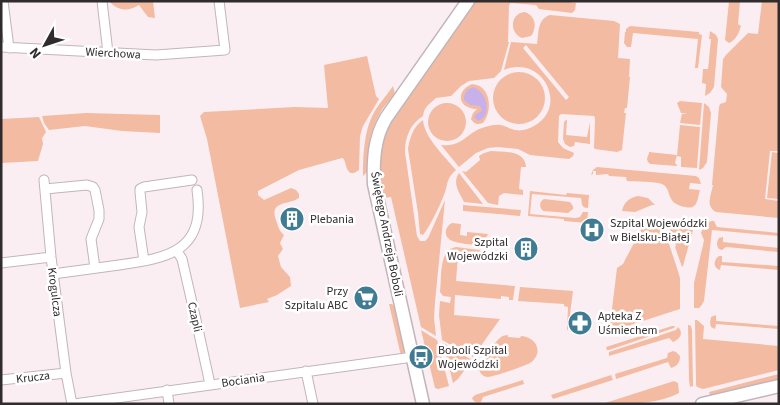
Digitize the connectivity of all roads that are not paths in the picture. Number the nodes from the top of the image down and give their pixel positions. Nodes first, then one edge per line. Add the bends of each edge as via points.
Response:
1 (3, 1) edge
2 (102, 1) edge
3 (219, 1) edge
4 (468, 1) edge
5 (5, 47) edge
6 (108, 53) junction
7 (192, 180) dead end
8 (198, 190) dead end
9 (177, 251) junction
10 (51, 257) junction
11 (144, 262) junction
12 (1, 263) edge
13 (95, 268) junction
14 (53, 274) junction
15 (413, 356) junction
16 (306, 371) junction
17 (66, 373) junction
18 (1, 380) edge
19 (210, 384) junction
20 (779, 386) edge
21 (167, 390) junction
22 (73, 404) edge
23 (169, 404) edge
24 (313, 404) edge
25 (423, 404) edge
26 (702, 404) edge

1 - 5 street
2 - 6 street
3 - 6 street, Wierchowa via 225,50 162,55
4 - 15 street, Świętego Andrzeja Boboli via 386,118 375,149 374,184
5 - 6 street, Wierchowa
7 - 11 street via 140,189 142,212 139,227
8 - 9 street via 195,226 190,238
9 - 11 street
9 - 19 street, Czapli via 182,259
10 - 12 street
10 - 13 street, Krogulcza via 44,185 87,185 96,190 100,214 91,239
10 - 14 street, Krogulcza
11 - 13 street
13 - 14 street
14 - 17 street, Krogulcza
15 - 16 street, Bociania
15 - 25 street, Świętego Andrzeja Boboli
16 - 19 street, Bociania
16 - 24 street
17 - 18 street, Krucza
17 - 22 street, Krogulcza
19 - 21 street, Bociania
20 - 26 street
21 - 22 street, Bociania
21 - 23 street

